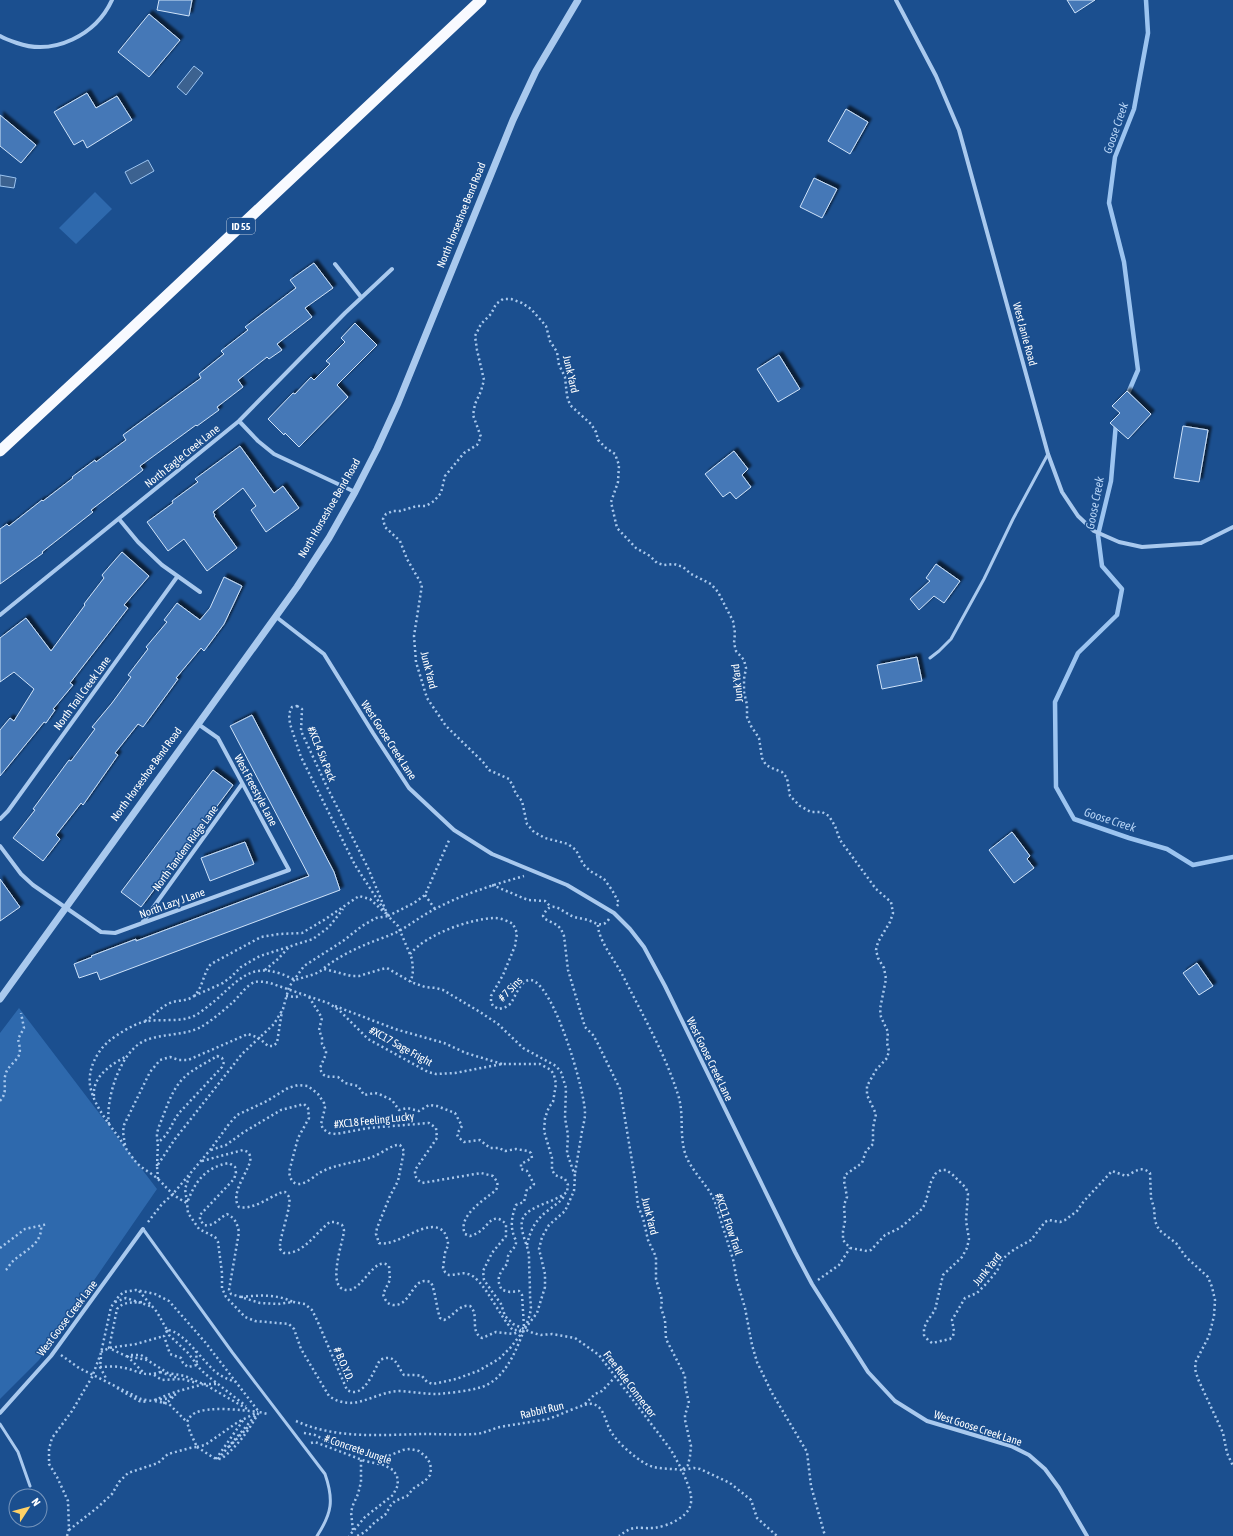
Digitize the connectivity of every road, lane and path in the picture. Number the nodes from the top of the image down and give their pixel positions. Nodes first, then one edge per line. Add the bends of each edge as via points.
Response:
1 (112, 0) edge
2 (481, 0) edge
3 (578, 0) edge
4 (896, 0) edge
5 (0, 36) edge
6 (335, 264) dead end
7 (392, 269) dead end
8 (361, 298) junction
9 (239, 421) junction
10 (0, 451) edge
11 (1048, 454) junction
12 (355, 492) junction
13 (120, 519) junction
14 (1233, 527) edge
15 (177, 576) junction
16 (200, 592) dead end
17 (0, 615) edge
18 (275, 616) junction
19 (930, 658) dead end
20 (198, 724) junction
21 (242, 784) junction
22 (0, 819) edge
23 (454, 830) junction
24 (0, 846) edge
25 (289, 870) joint
26 (537, 873) junction
27 (491, 885) junction
28 (425, 895) junction
29 (345, 907) junction
30 (551, 907) junction
31 (65, 908) junction
32 (435, 909) junction
33 (614, 912) junction
34 (388, 916) junction
35 (142, 924) junction
36 (400, 931) junction
37 (291, 946) junction
38 (410, 954) junction
39 (324, 969) junction
40 (265, 970) junction
41 (295, 980) junction
42 (412, 982) junction
43 (301, 994) junction
44 (286, 996) junction
45 (193, 997) junction
46 (308, 997) junction
47 (0, 999) edge
48 (328, 1003) junction
49 (283, 1009) junction
50 (21, 1013) dead end
51 (144, 1022) junction
52 (259, 1038) junction
53 (127, 1056) junction
54 (502, 1064) junction
55 (94, 1100) junction
56 (0, 1101) edge
57 (109, 1124) junction
58 (158, 1142) junction
59 (125, 1146) junction
60 (210, 1150) junction
61 (201, 1161) junction
62 (157, 1166) junction
63 (191, 1172) junction
64 (575, 1176) junction
65 (158, 1179) junction
66 (567, 1192) junction
67 (172, 1195) junction
68 (187, 1203) junction
69 (48, 1224) dead end
70 (41, 1226) junction
71 (143, 1229) junction
72 (527, 1245) junction
73 (0, 1248) edge
74 (850, 1248) junction
75 (6, 1270) dead end
76 (812, 1284) junction
77 (139, 1291) junction
78 (239, 1297) junction
79 (134, 1301) junction
80 (293, 1302) junction
81 (113, 1303) junction
82 (151, 1306) junction
83 (167, 1330) junction
84 (524, 1330) junction
85 (164, 1336) junction
86 (109, 1348) junction
87 (55, 1351) junction
88 (101, 1351) junction
89 (196, 1351) junction
90 (126, 1356) junction
91 (151, 1363) junction
92 (197, 1365) junction
93 (96, 1367) junction
94 (100, 1367) junction
95 (163, 1371) junction
96 (159, 1372) junction
97 (93, 1374) junction
98 (146, 1374) junction
99 (154, 1375) junction
100 (616, 1376) junction
101 (182, 1379) junction
102 (109, 1382) junction
103 (236, 1382) junction
104 (204, 1384) junction
105 (218, 1384) junction
106 (180, 1391) junction
107 (177, 1394) junction
108 (152, 1400) junction
109 (163, 1403) junction
110 (585, 1404) junction
111 (251, 1411) junction
112 (259, 1412) junction
113 (0, 1413) edge
114 (281, 1416) junction
115 (244, 1419) junction
116 (255, 1419) junction
117 (187, 1422) junction
118 (0, 1424) edge
119 (293, 1433) junction
120 (240, 1439) junction
121 (302, 1444) junction
122 (197, 1447) junction
123 (217, 1459) junction
124 (361, 1459) junction
125 (1233, 1466) edge
126 (682, 1470) junction
127 (30, 1486) dead end
128 (69, 1530) junction
129 (354, 1531) junction
130 (67, 1536) edge
131 (317, 1536) edge
132 (349, 1536) edge
133 (357, 1536) edge
134 (619, 1536) edge
135 (777, 1536) edge
136 (825, 1536) edge
137 (1087, 1536) edge

1 - 5 street via 107,11 91,29 71,41 48,47 25,46
2 - 10 highway, ID 55
3 - 12 street, North Horseshoe Bend Road via 536,71 513,120 398,403
4 - 11 street, West Janie Road via 936,76 959,130
6 - 8 street
7 - 8 street, North Eagle Creek Lane
8 - 9 street, North Eagle Creek Lane
9 - 12 street via 274,454
9 - 13 street, North Eagle Creek Lane
11 - 14 street, West Janie Road via 1062,492 1078,516 1094,531 1119,542 1142,547 1201,543
11 - 19 lane via 951,638
12 - 18 street, North Horseshoe Bend Road via 329,538
13 - 15 street via 138,542
13 - 17 street, North Eagle Creek Lane
15 - 16 street
15 - 22 street, North Trail Creek Lane
18 - 20 street, North Horseshoe Bend Road
18 - 23 street, West Goose Creek Lane via 324,654 409,788
20 - 21 street, West Freestyle Lane via 218,738
20 - 31 street, North Horseshoe Bend Road
21 - 25 street, West Freestyle Lane
21 - 35 street, North Tandem Ridge Lane
23 - 26 street, West Goose Creek Lane via 492,854
23 - 28 path
24 - 31 street, North Lazy J Lane via 21,874
25 - 35 street, North Lazy J Lane
26 - 27 path
26 - 33 street, West Goose Creek Lane via 567,885
27 - 30 path via 528,900 545,901
27 - 32 path
28 - 32 path
28 - 34 path
29 - 34 path via 359,896 370,900
29 - 37 path via 329,927 313,939
29 - 45 path via 302,933 261,937 211,964
30 - 126 path, Junk Yard via 543,916 557,925 564,936 568,970 585,1027 597,1042 620,1089 638,1206 656,1257 656,1279 662,1300 666,1339 685,1376 689,1403 685,1420 691,1446 688,1464
30 - 136 path, #XC11 Flow Trail via 559,907 577,918 598,925 598,933 621,972 665,1062 678,1098 686,1156 715,1202 733,1259 757,1362 807,1452 811,1486
31 - 35 street, North Lazy J Lane via 101,932 115,933
31 - 47 street, North Horseshoe Bend Road
32 - 36 path
33 - 74 path, Junk Yard via 619,904 604,879 590,871 576,850 568,844 534,832 527,824 522,801 509,779 489,770 446,726 427,698 416,662 414,636 422,585 400,541 385,527 383,519 392,511 426,506 434,501 441,493 445,476 464,453 477,445 481,437 473,415 484,380 475,336 496,304 503,299 522,303 546,326 565,377 570,405 591,424 598,440 615,454 619,465 618,482 611,502 617,528 636,548 657,563 683,567 711,584 718,592 733,621 736,651 744,660 747,717 759,738 762,758 766,765 782,772 787,778 790,796 800,806 811,812 822,812 829,816 840,840 876,889 891,902 893,913 876,950 886,979 880,1009 888,1032 889,1051 888,1058 876,1070 867,1086 867,1095 876,1114 873,1144 866,1151 862,1163 845,1175 847,1197 844,1206 843,1240
33 - 76 street, West Goose Creek Lane via 647,953 665,986
34 - 34 path, #XC14 Six Pack via 355,865 301,757 290,724 289,714 292,707 297,706 302,710 301,731 326,787 368,868
34 - 36 path
34 - 41 path via 376,918 362,926 343,942 304,966
36 - 38 path
36 - 39 path via 367,944
37 - 40 path
37 - 45 path via 260,956 241,967 223,983
38 - 42 path
38 - 64 path, # 7 Sins via 425,941 470,922 497,918 513,924 517,933 515,946 491,996 491,1002 499,1009 506,1007 524,982 530,980 536,982 556,1012 584,1098 585,1114
39 - 41 path
39 - 42 path via 359,976 387,968
40 - 41 path via 281,973
40 - 51 path via 244,975 195,1015
41 - 44 path
42 - 64 path via 443,990 462,1001 498,1024 523,1048 549,1061 562,1072 566,1088 568,1153
43 - 44 path via 296,997
43 - 46 path, #XC17 Sage Fright
43 - 53 path, #XC17 Sage Fright via 270,983 253,983 232,1004 201,1027 144,1041
44 - 49 path
45 - 51 path via 163,1006
46 - 48 path, #XC17 Sage Fright
46 - 84 path via 322,1018 319,1030 326,1050 320,1068 323,1075 338,1077 345,1083 358,1086 364,1095 375,1093 392,1100 399,1110 419,1111 433,1105 450,1111 455,1114 462,1126 457,1134 464,1142 480,1140 490,1148 505,1151 516,1149 531,1153 532,1158 520,1164 520,1167 530,1174 534,1184 527,1189 524,1202 516,1205 513,1211 515,1247 508,1253 508,1264 499,1277 498,1284 502,1290 520,1291
48 - 54 path, #XC17 Sage Fright via 395,1029
48 - 54 path, #XC17 Sage Fright via 339,1010 368,1040 428,1072 455,1073
49 - 52 path via 274,1024
49 - 52 path via 276,1043 268,1046
50 - 56 path via 24,1028 18,1039 19,1056 4,1075 5,1090
51 - 55 path via 109,1042 97,1055 91,1068 90,1081
52 - 59 path via 248,1034 188,1060 170,1057 160,1060 150,1072 124,1125
52 - 62 path via 242,1054
53 - 55 path via 115,1062 97,1081
53 - 57 path, #XC17 Sage Fright via 116,1078 110,1099
54 - 66 path, #XC17 Sage Fright via 540,1064 554,1075 556,1084 553,1102 545,1118 544,1130 552,1158 552,1170 555,1175 565,1179 568,1185
55 - 57 path
57 - 59 path
58 - 58 path via 164,1139 174,1119 222,1067 222,1058 217,1056 180,1082 170,1098 159,1126 156,1138
58 - 62 path
59 - 65 path via 136,1162
60 - 61 path, #XC18 Feeling Lucky
60 - 84 path, Free Ride Connector via 226,1145 281,1110 300,1104 308,1108 309,1118 298,1138 292,1160 290,1177 296,1184 326,1170 373,1157 394,1145 400,1145 404,1151 398,1181 377,1228 379,1242 383,1244 426,1228 437,1227 443,1231 448,1241 443,1268 445,1272 449,1275 464,1273 475,1276 508,1325 513,1330
60 - 84 path, #XC18 Feeling Lucky via 237,1115 298,1085 308,1086 324,1103 321,1124 328,1133 404,1124 432,1124 436,1128 437,1138 415,1170 415,1176 422,1183 480,1173 493,1176 497,1181 496,1190 474,1208 463,1224 463,1230 470,1236 480,1232 487,1223 496,1218 506,1224 506,1236 492,1253 483,1271 484,1280 506,1316 513,1324
61 - 63 path, #XC18 Feeling Lucky
61 - 84 path via 243,1150 248,1152 250,1160 236,1203 239,1207 250,1207 280,1192 288,1195 290,1198 280,1244 284,1254 290,1254 302,1246 330,1222 342,1225 344,1230 337,1276 339,1286 344,1290 355,1287 382,1263 389,1266 390,1280 383,1294 390,1305 398,1305 420,1282 426,1280 431,1282 435,1290 440,1318 444,1320 450,1317 465,1305 474,1311 475,1329 477,1335 482,1338 496,1332 513,1334
62 - 65 path
63 - 67 path, #XC18 Feeling Lucky
63 - 68 path via 185,1189
64 - 84 path via 574,1191 568,1206 548,1226 542,1237 539,1249 545,1274 545,1287 537,1313
65 - 67 path
66 - 72 path via 561,1201 534,1223
66 - 72 path via 562,1197 525,1214 522,1227
67 - 68 path
67 - 71 path, #XC18 Feeling Lucky
68 - 78 path via 193,1187 202,1176 221,1164 229,1163 235,1168 234,1179 200,1215 200,1220 209,1226 227,1214 238,1224 239,1232 229,1290
68 - 84 path via 188,1213 199,1229 215,1237 218,1242 222,1288 226,1297 246,1317 255,1321 289,1324 294,1329 301,1349 322,1385 336,1401 358,1403 400,1391 436,1394 489,1384 503,1372 514,1356
69 - 70 path
70 - 73 path via 25,1229
70 - 75 path via 37,1241
71 - 87 street, West Goose Creek Lane
71 - 114 lane
72 - 84 path via 530,1313
74 - 76 path via 839,1265
74 - 125 path, Junk Yard via 871,1250 885,1235 900,1228 925,1204 931,1182 935,1174 941,1170 952,1174 966,1188 969,1238 967,1248 962,1257 943,1275 935,1310 924,1328 928,1340 937,1343 953,1336 952,1320 965,1298 977,1293 993,1277 1002,1260 1032,1240 1045,1222 1060,1222 1077,1211 1112,1171 1126,1176 1141,1168 1146,1169 1150,1173 1151,1198 1159,1230 1176,1243 1186,1257 1208,1277 1212,1287 1215,1300 1214,1316 1209,1336 1195,1369 1223,1433
76 - 137 street, West Goose Creek Lane via 868,1372 895,1401 927,1421 1011,1446 1029,1456 1045,1469 1059,1488
77 - 81 path via 124,1292
77 - 82 path
77 - 103 path via 155,1294 169,1301
78 - 80 path, # B.O.Y.D. via 260,1303
78 - 80 path, # B.O.Y.D. via 284,1297
79 - 81 path via 126,1298
79 - 82 path
79 - 86 path via 117,1309
80 - 84 path, # B.O.Y.D. via 305,1304 312,1310 346,1390 350,1392 365,1386 380,1360 387,1357 396,1362 404,1375 422,1376 433,1384 456,1379 478,1371 499,1359
81 - 88 path
82 - 83 path
83 - 85 path
83 - 89 path via 184,1339
83 - 92 path
84 - 100 path, Free Ride Connector via 541,1335 575,1338 599,1355
85 - 86 path
85 - 92 path via 170,1354 181,1358 188,1367
86 - 88 path
86 - 90 path
87 - 97 path via 79,1368
87 - 113 street, West Goose Creek Lane
88 - 93 path
88 - 94 path
89 - 92 path
89 - 103 path via 220,1375
90 - 91 path
90 - 91 path via 141,1355
90 - 98 path
91 - 95 path
92 - 105 path
93 - 94 path
93 - 97 path
94 - 98 path via 119,1367
94 - 102 path
95 - 96 path
95 - 104 path
96 - 99 path
96 - 101 path
97 - 102 path
97 - 128 path via 52,1438 49,1449 49,1464 68,1501
98 - 99 path
99 - 101 path via 162,1380
100 - 110 path, Rabbit Run
100 - 126 path, Free Ride Connector via 671,1450
101 - 104 path
102 - 108 path via 141,1399
102 - 108 path via 139,1401
103 - 112 path
104 - 105 path
104 - 106 path
104 - 111 path
105 - 111 path
106 - 107 path
106 - 108 path
107 - 108 path via 165,1399
107 - 109 path
108 - 109 path
109 - 117 path via 169,1404
110 - 114 path, Rabbit Run via 567,1413 498,1427 477,1434 361,1435 310,1428
110 - 126 path via 598,1406 613,1435 646,1464
111 - 112 path, Rabbit Run
111 - 117 path, Rabbit Run via 236,1409 197,1412
112 - 114 path, Rabbit Run
112 - 115 path
112 - 116 path
112 - 123 path
114 - 119 lane
115 - 122 path via 205,1445
115 - 123 path
116 - 120 path
116 - 120 path
117 - 122 path
118 - 127 lane via 18,1452
119 - 121 lane
119 - 133 path via 315,1435 327,1441 350,1446 372,1457 382,1458 410,1449 419,1451 430,1463 430,1475 425,1481 407,1496 395,1501 385,1515
120 - 123 path via 228,1454
121 - 124 path, # Concrete Jungle via 315,1442
121 - 131 lane via 325,1474 330,1487 329,1515
122 - 123 path
122 - 128 path via 168,1454 158,1463 128,1473 107,1499
124 - 129 path via 361,1482 351,1512
124 - 129 path, # Concrete Jungle via 384,1464 393,1470 398,1485 393,1495 365,1516
126 - 134 path via 692,1500 685,1516 673,1523 654,1528 632,1527
126 - 135 path via 700,1469 730,1483 751,1500 757,1518
128 - 130 path
129 - 132 path, # Concrete Jungle

